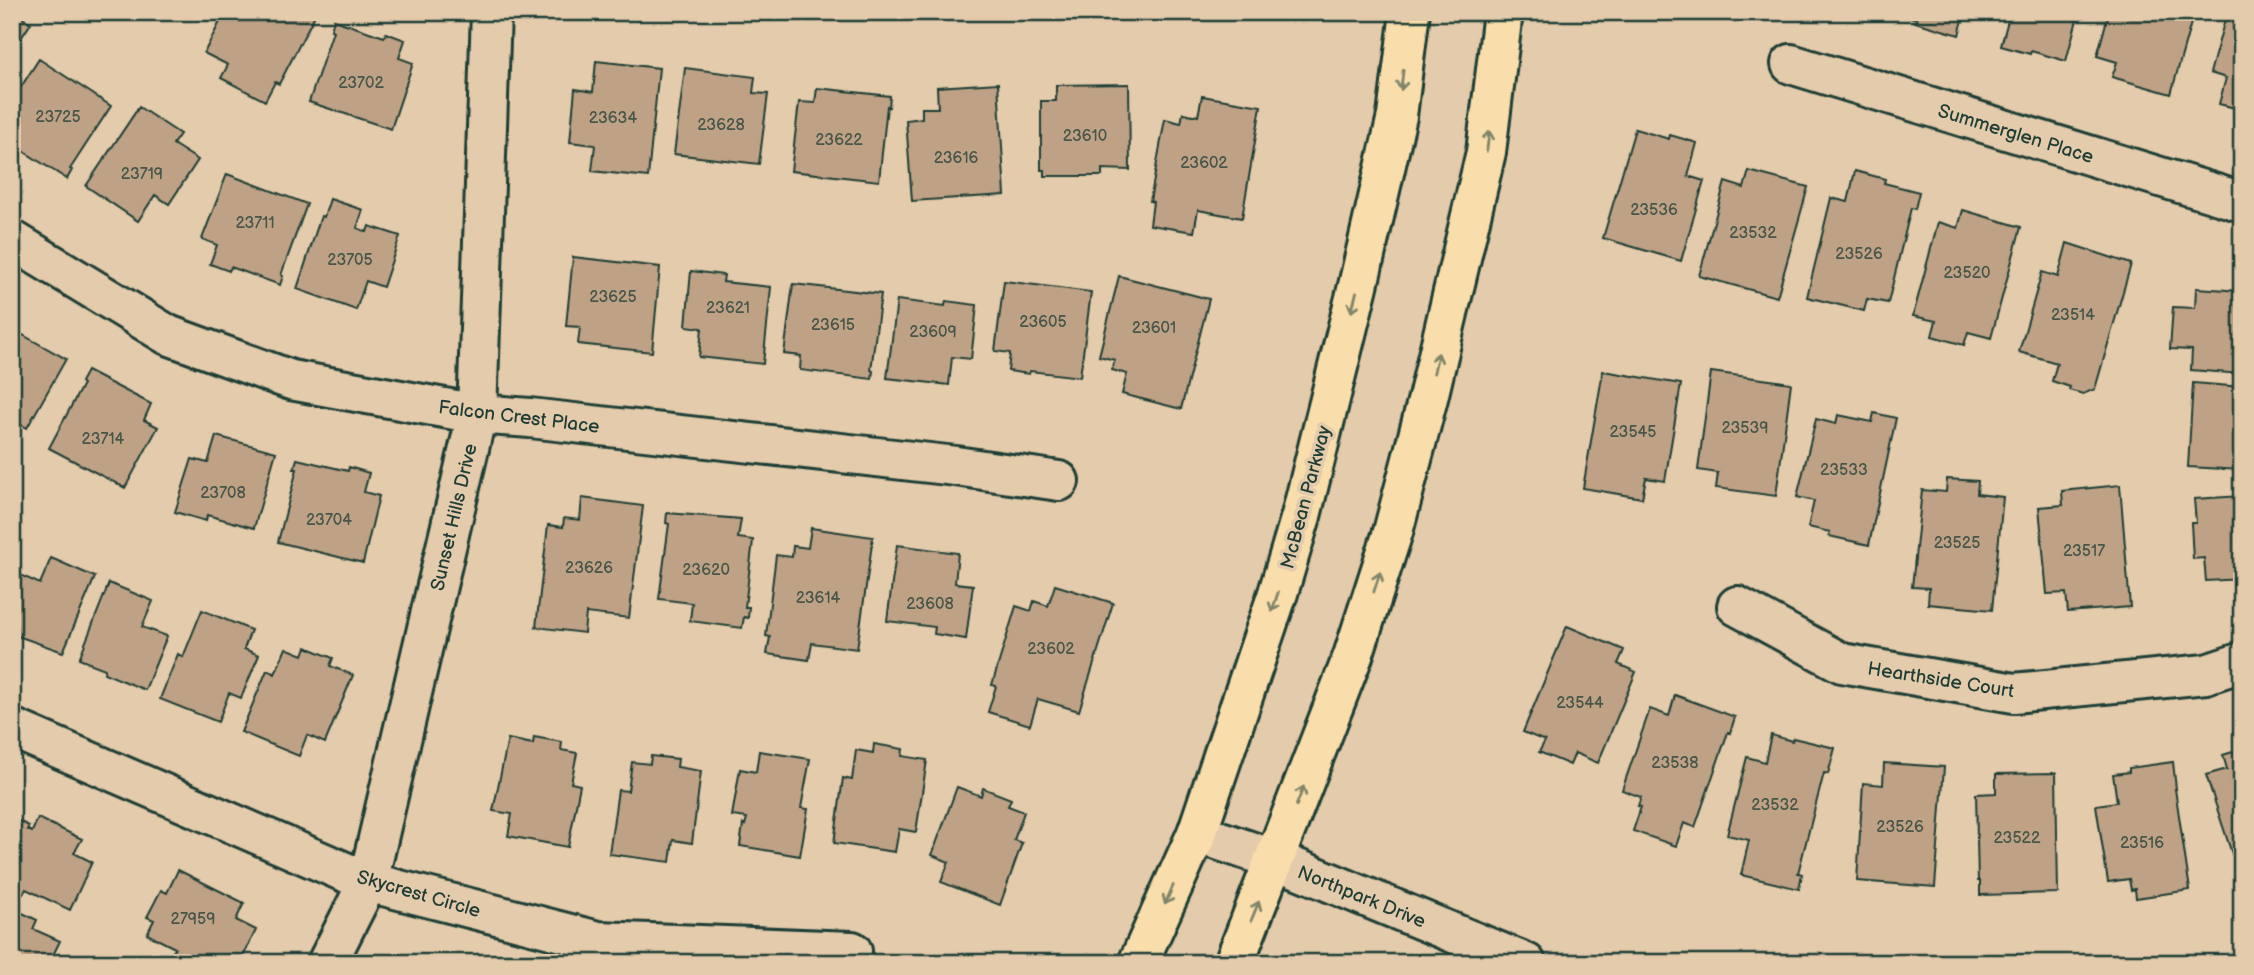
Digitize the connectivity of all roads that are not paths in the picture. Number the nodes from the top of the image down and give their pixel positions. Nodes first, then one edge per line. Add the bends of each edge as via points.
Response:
1 (491, 12) edge
2 (1410, 12) edge
3 (1503, 12) edge
4 (1791, 64) dead end
5 (2242, 202) edge
6 (12, 240) edge
7 (477, 414) junction
8 (1059, 481) dead end
9 (1737, 606) dead end
10 (2242, 662) edge
11 (12, 728) edge
12 (1197, 833) junction
13 (1276, 860) junction
14 (368, 882) junction
15 (852, 951) dead end
16 (327, 963) edge
17 (1138, 963) edge
18 (1234, 963) edge
19 (1526, 963) edge

1 - 7 street, Sunset Hills Drive
2 -> 12 main road, McBean Parkway via 1397,116 1318,449 1274,606
13 -> 3 main road via 1353,656 1393,533 1486,152
4 - 5 street, Summerglen Place
6 - 7 street, Falcon Crest Place via 168,335 291,380
7 - 8 street, Falcon Crest Place
7 - 14 street, Sunset Hills Drive
9 - 10 street, Hearthside Court via 1842,663 2014,693 2206,674
11 - 14 street, Skycrest Circle
12 - 13 street, Northpark Drive
12 -> 17 main road, McBean Parkway
18 -> 13 main road
13 - 19 street, Northpark Drive
14 - 15 street, Skycrest Circle via 598,941
14 - 16 street, Sunset Hills Drive

